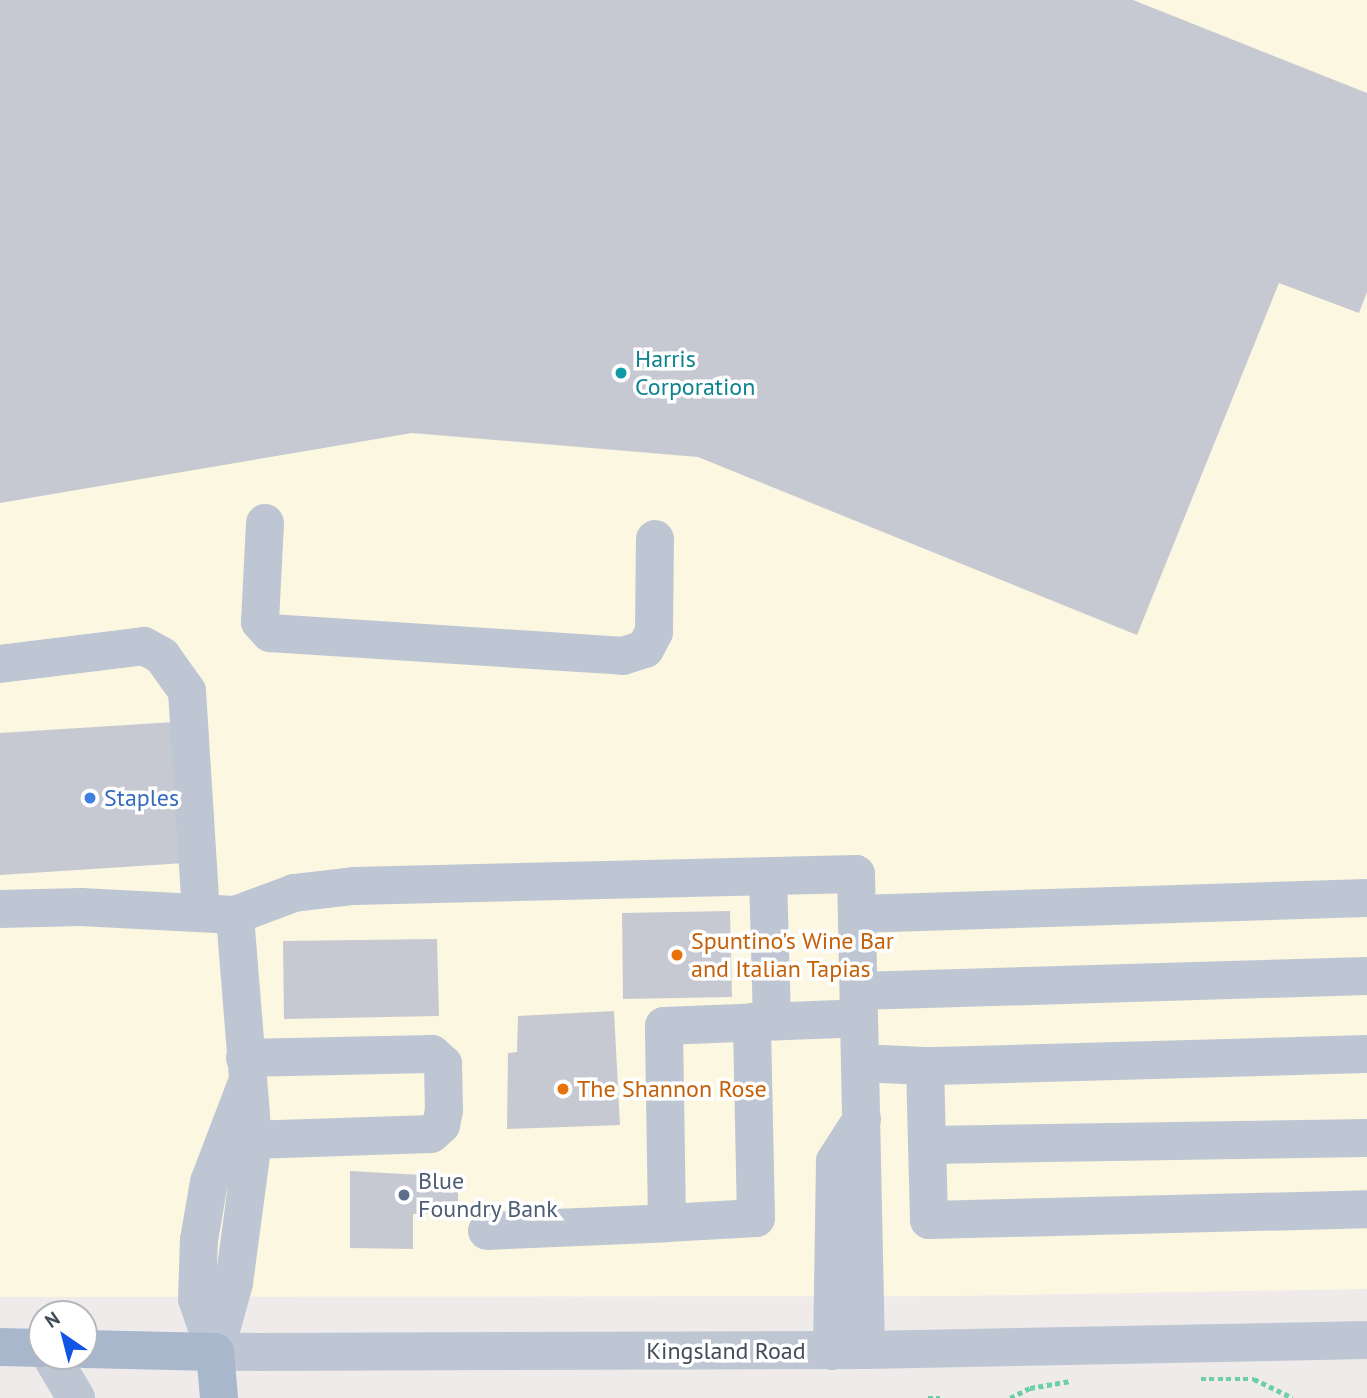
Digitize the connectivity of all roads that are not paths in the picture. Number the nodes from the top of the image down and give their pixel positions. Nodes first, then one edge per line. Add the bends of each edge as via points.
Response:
1 (265, 523) dead end
2 (655, 539) dead end
3 (0, 664) edge
4 (768, 877) junction
5 (1367, 898) edge
6 (0, 909) edge
7 (218, 914) junction
8 (857, 914) junction
9 (1367, 976) edge
10 (859, 1004) junction
11 (762, 1022) junction
12 (1367, 1054) edge
13 (860, 1063) junction
14 (925, 1066) junction
15 (246, 1071) junction
16 (1367, 1138) edge
17 (253, 1140) junction
18 (927, 1145) junction
19 (1367, 1209) edge
20 (667, 1223) junction
21 (488, 1231) dead end
22 (1367, 1340) edge
23 (0, 1347) edge
24 (28, 1348) edge
25 (98, 1349) edge
26 (849, 1350) junction
27 (215, 1352) junction
28 (59, 1370) edge
29 (76, 1398) edge
30 (219, 1398) edge

1 - 2 street via 260,622 270,633 623,656 645,649 654,632
3 - 7 street via 144,646 162,656 187,691
4 - 7 street via 354,886 294,893
4 - 8 street via 856,874
4 - 11 street
5 - 8 street
6 - 7 street via 81,907
7 - 15 street
8 - 10 street
9 - 10 street
10 - 11 street
10 - 13 street
11 - 20 street via 757,1218
11 - 20 street via 664,1027
12 - 14 street
13 - 14 street
13 - 26 street via 862,1119 835,1161
14 - 18 street
15 - 17 street
15 - 17 street via 432,1054 443,1064 444,1110 441,1125 430,1135
15 - 27 street via 209,1182 199,1240 197,1298
16 - 18 street
17 - 27 street via 234,1283
18 - 19 street via 929,1220
20 - 21 street
22 - 26 street, Kingsland Road
23 - 24 main road
25 - 27 main road, Kingsland Road
26 - 27 street, Kingsland Road
27 - 30 main road
28 - 29 street

